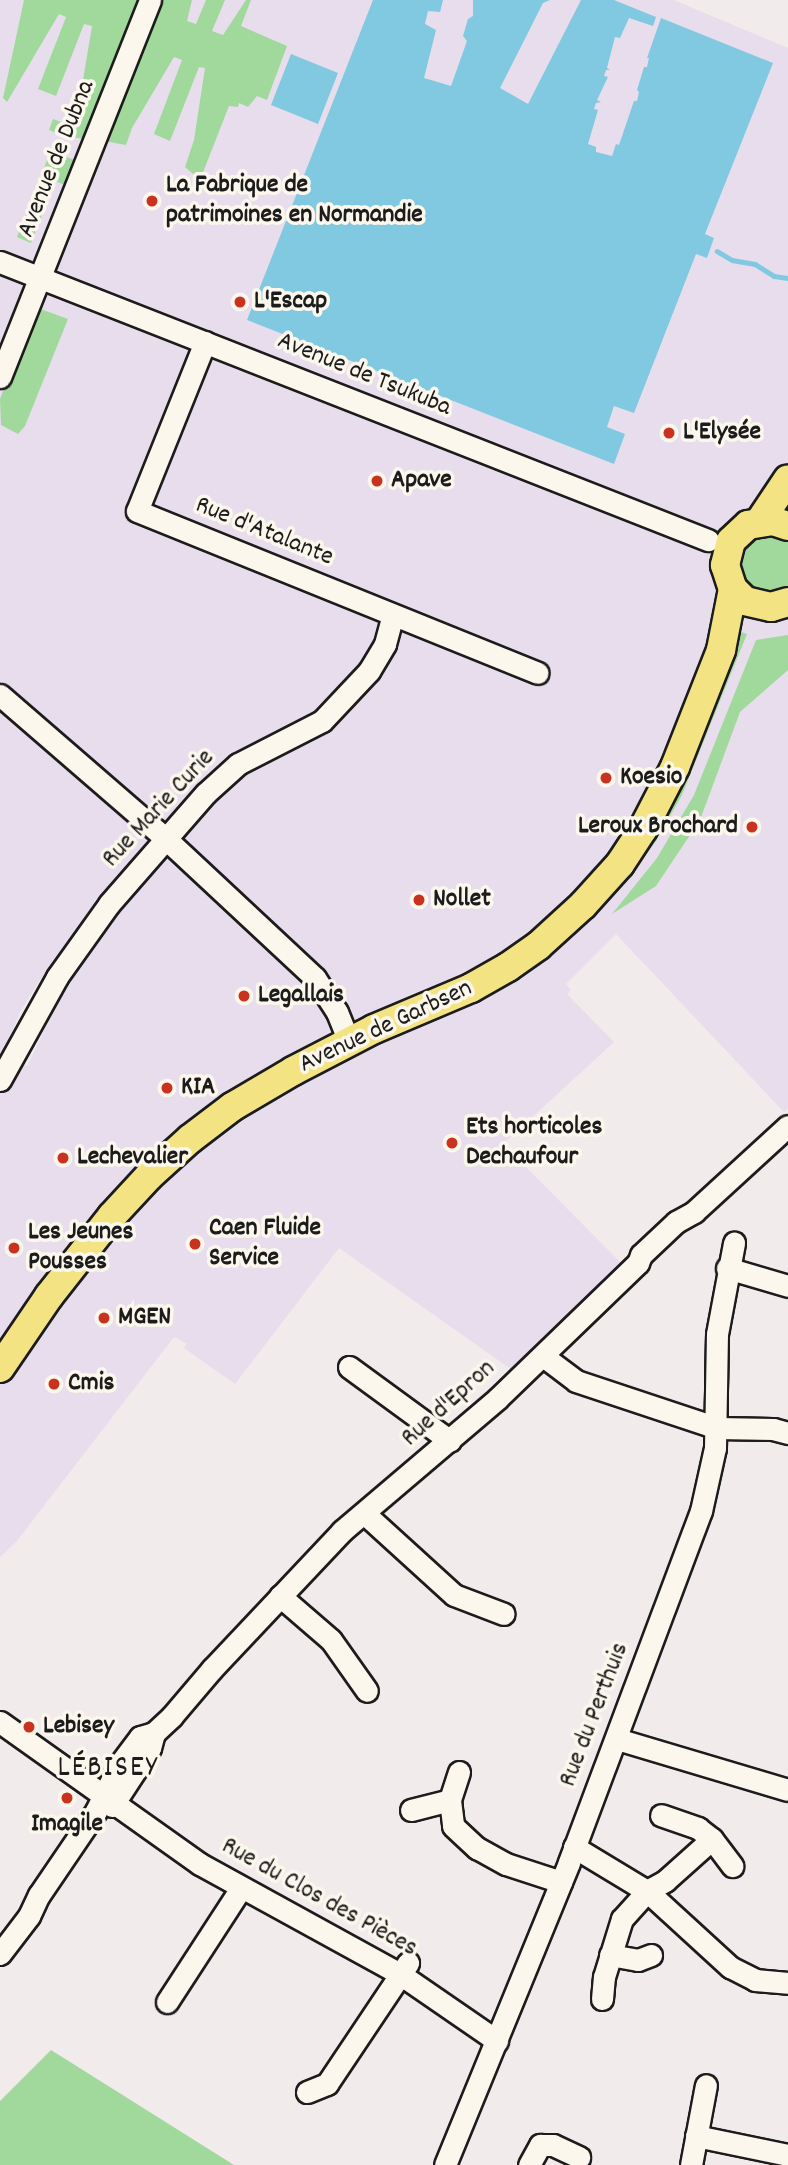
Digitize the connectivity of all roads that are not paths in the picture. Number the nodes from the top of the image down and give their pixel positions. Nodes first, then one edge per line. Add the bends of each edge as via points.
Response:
1 (150, 0) edge
2 (0, 262) edge
3 (40, 278) junction
4 (205, 342) junction
5 (0, 377) edge
6 (788, 479) edge
7 (788, 526) edge
8 (748, 528) junction
9 (708, 540) junction
10 (729, 577) junction
11 (788, 602) edge
12 (759, 607) junction
13 (393, 615) junction
14 (721, 650) junction
15 (537, 673) dead end
16 (0, 695) edge
17 (165, 838) junction
18 (349, 1041) junction
19 (0, 1080) edge
20 (788, 1126) edge
21 (734, 1243) dead end
22 (727, 1268) junction
23 (788, 1286) edge
24 (543, 1356) junction
25 (349, 1367) dead end
26 (0, 1368) edge
27 (717, 1428) junction
28 (788, 1433) edge
29 (450, 1441) junction
30 (365, 1514) junction
31 (280, 1596) junction
32 (504, 1614) dead end
33 (368, 1691) dead end
34 (0, 1722) edge
35 (617, 1739) junction
36 (459, 1772) dead end
37 (788, 1790) edge
38 (450, 1800) junction
39 (108, 1801) junction
40 (411, 1810) dead end
41 (661, 1815) dead end
42 (712, 1839) junction
43 (575, 1847) junction
44 (732, 1866) dead end
45 (561, 1882) junction
46 (242, 1888) junction
47 (647, 1891) junction
48 (0, 1954) edge
49 (610, 1955) junction
50 (651, 1955) dead end
51 (404, 1968) junction
52 (788, 1983) edge
53 (602, 1999) dead end
54 (167, 2002) dead end
55 (497, 2041) junction
56 (706, 2085) dead end
57 (307, 2092) dead end
58 (696, 2136) junction
59 (788, 2155) edge
60 (579, 2157) dead end
61 (445, 2165) edge
62 (529, 2165) edge
63 (691, 2165) edge

1 - 3 street, Avenue de Dubna
2 - 3 street, Avenue de Tsukuba
3 - 4 street, Avenue de Tsukuba
3 - 5 street, Avenue de Dubna
4 - 9 street, Avenue de Tsukuba
4 - 13 street, Rue d'Atalante via 137,511
6 - 8 main road
7 - 8 main road via 773,521
8 - 9 street
8 - 10 main road via 727,549
9 - 10 street
10 - 12 main road via 744,601
10 - 14 main road
11 - 12 main road
12 - 14 main road via 740,623
13 - 15 street, Rue d'Atalante
13 - 17 street, Rue Marie Curie via 385,644 369,671 322,721 238,764
14 - 18 main road, Avenue de Garbsen via 675,767 643,829 620,864 583,905 508,967
16 - 17 street
17 - 18 street via 315,978
17 - 19 street, Rue Marie Curie via 109,904 57,977
18 - 26 main road, Avenue de Garbsen via 232,1107 149,1176 73,1265
20 - 24 street, Rue d'Epron via 694,1212 676,1222
21 - 22 street, Rue du Perthuis
22 - 23 street
22 - 27 street, Rue du Perthuis via 717,1334
24 - 27 street via 576,1381
24 - 29 street, Rue d'Epron
25 - 29 street
27 - 28 street
27 - 35 street, Rue du Perthuis via 701,1511
29 - 30 street, Rue d'Epron
30 - 31 street, Rue d'Epron via 342,1531
30 - 32 street via 454,1595
31 - 33 street via 331,1640
31 - 39 street, Rue d'Epron via 154,1733 150,1748
34 - 39 street, Rue du Clos des Pièces
35 - 37 street
35 - 43 street, Rue du Perthuis
36 - 38 street
38 - 40 street
38 - 45 street via 453,1826 477,1848 506,1864
39 - 46 street, Rue du Clos des Pièces
39 - 48 street, Rue d'Epron
41 - 42 street via 698,1828
42 - 44 street
42 - 47 street
43 - 45 street, Rue du Perthuis
43 - 47 street
45 - 55 street, Rue du Perthuis
46 - 51 street, Rue du Clos des Pièces
46 - 54 street
47 - 49 street via 622,1919
47 - 52 street via 730,1967 755,1980
49 - 50 street via 638,1960
49 - 53 street
51 - 55 street, Rue du Clos des Pièces
51 - 57 street via 327,2084
55 - 61 street, Rue du Perthuis
56 - 58 street
58 - 59 street
58 - 63 street
60 - 62 street via 553,2145 540,2145

